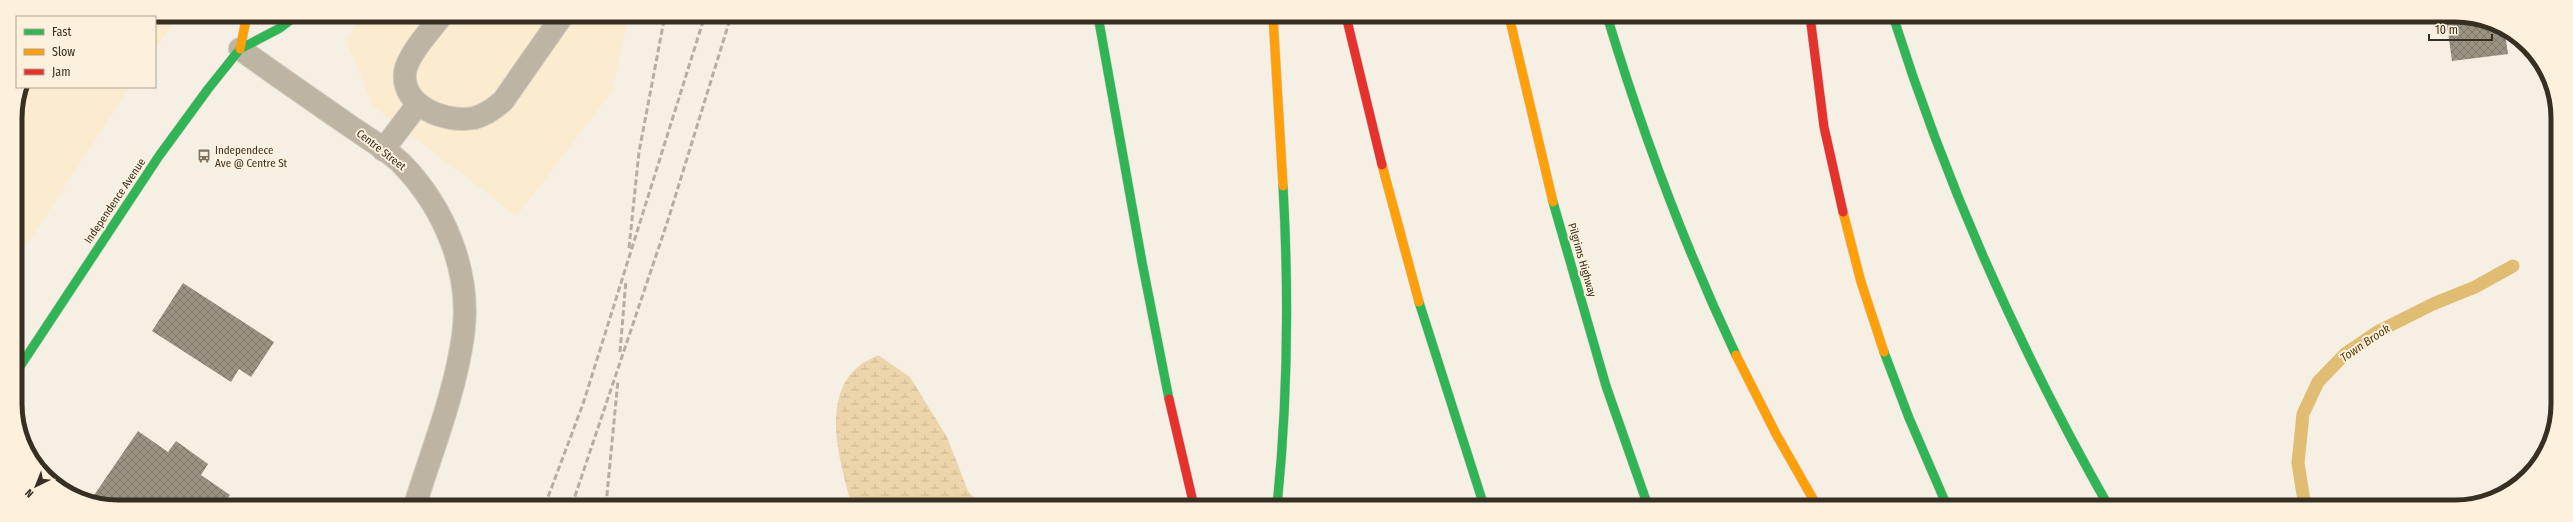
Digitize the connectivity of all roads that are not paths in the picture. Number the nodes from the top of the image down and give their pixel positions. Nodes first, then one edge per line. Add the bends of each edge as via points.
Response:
1 (246, 22) edge
2 (288, 22) edge
3 (437, 22) edge
4 (558, 22) edge
5 (1099, 22) edge
6 (1273, 22) edge
7 (1347, 22) edge
8 (1510, 22) edge
9 (1609, 22) edge
10 (1811, 22) edge
11 (1895, 22) edge
12 (240, 49) junction
13 (418, 104) junction
14 (383, 150) junction
15 (22, 363) edge
16 (417, 500) edge
17 (1193, 500) edge
18 (1278, 500) edge
19 (1482, 500) edge
20 (1646, 500) edge
21 (1814, 500) edge
22 (1943, 500) edge
23 (2106, 500) edge

1 - 12 main road, Independence Avenue
2 - 12 main road, Independence Avenue
3 - 13 street via 409,60 405,72 406,83
4 - 13 street via 503,101 490,112 461,119 444,116
5 - 17 main road via 1150,313
6 - 18 main road via 1283,172 1288,317 1285,413
7 - 19 main road via 1382,168 1425,326
8 - 20 main road, Pilgrims Highway via 1565,248 1609,394
9 - 21 main road via 1651,154 1704,288 1749,383
10 - 22 main road via 1827,140 1857,263 1908,418
11 - 23 main road via 1932,133 1996,290 2052,403
12 - 14 street, Centre Street
12 - 15 main road, Independence Avenue via 159,156
13 - 14 street
14 - 16 street, Centre Street via 414,177 440,214 455,252 463,294 464,329 458,363

